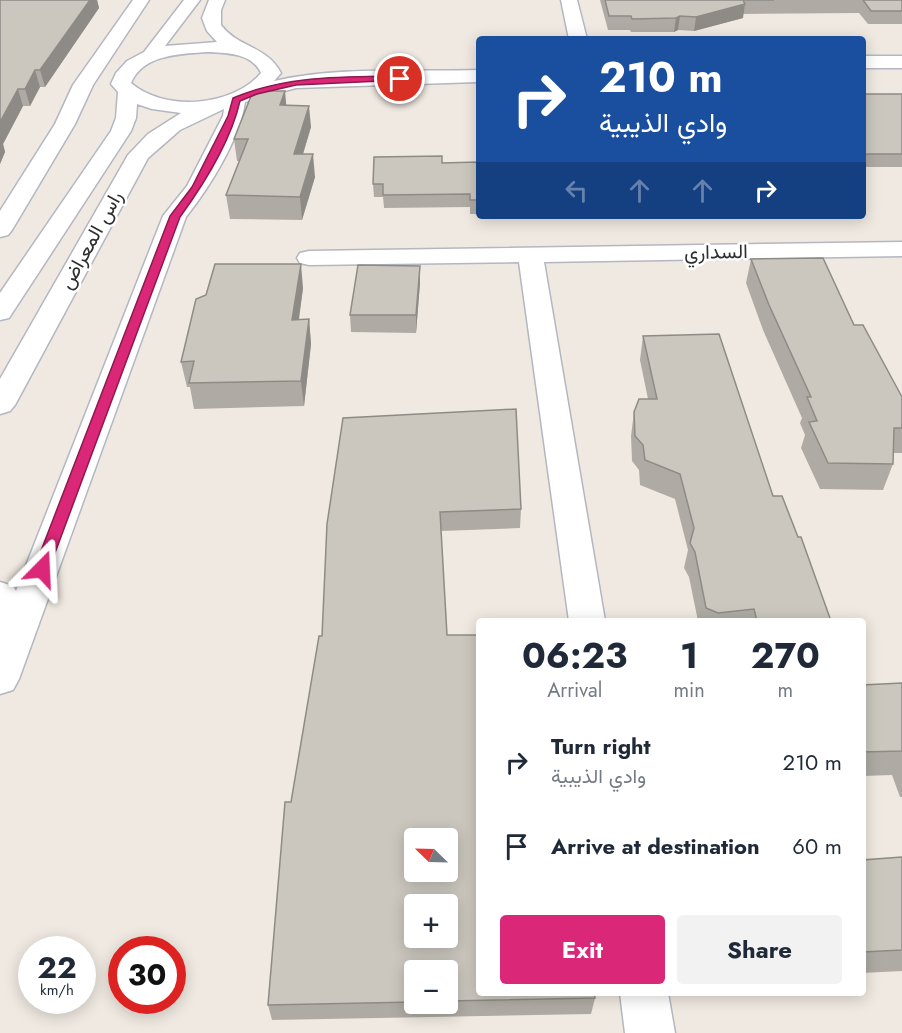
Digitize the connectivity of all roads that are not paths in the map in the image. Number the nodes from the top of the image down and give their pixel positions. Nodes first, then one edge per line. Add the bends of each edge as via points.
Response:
1 (141, 0) edge
2 (192, 0) edge
3 (217, 0) edge
4 (569, 0) edge
5 (577, 36) edge
6 (252, 54) junction
7 (151, 57) junction
8 (288, 59) dead end
9 (321, 62) dead end
10 (866, 62) edge
11 (902, 62) edge
12 (476, 63) edge
13 (476, 76) edge
14 (128, 93) junction
15 (235, 98) junction
16 (0, 230) edge
17 (901, 250) edge
18 (530, 254) junction
19 (309, 258) dead end
20 (0, 312) edge
21 (0, 405) edge
22 (0, 595) edge
23 (587, 618) edge
24 (16, 636) junction
25 (0, 679) edge
26 (644, 996) edge
27 (650, 1033) edge

1 - 16 street via 83,85 65,124
2 - 7 street via 158,40
3 - 6 street via 209,17 211,26
4 - 5 street
6 - 7 street via 208,47
6 - 8 street
6 - 15 street via 268,64 271,73 267,83
7 - 14 street, راس المعراض via 124,74 121,84
9 - 12 street
10 - 11 street
13 - 15 street via 296,82
14 - 15 street via 162,106 188,107
14 - 20 street, راس المعراض via 121,131
15 - 21 street, راس المعراض via 180,121 155,136 139,155
15 - 24 street via 232,116 197,188 175,216
17 - 18 street, السداري
18 - 19 street, السداري
18 - 23 street
22 - 24 street
24 - 25 street
26 - 27 street

